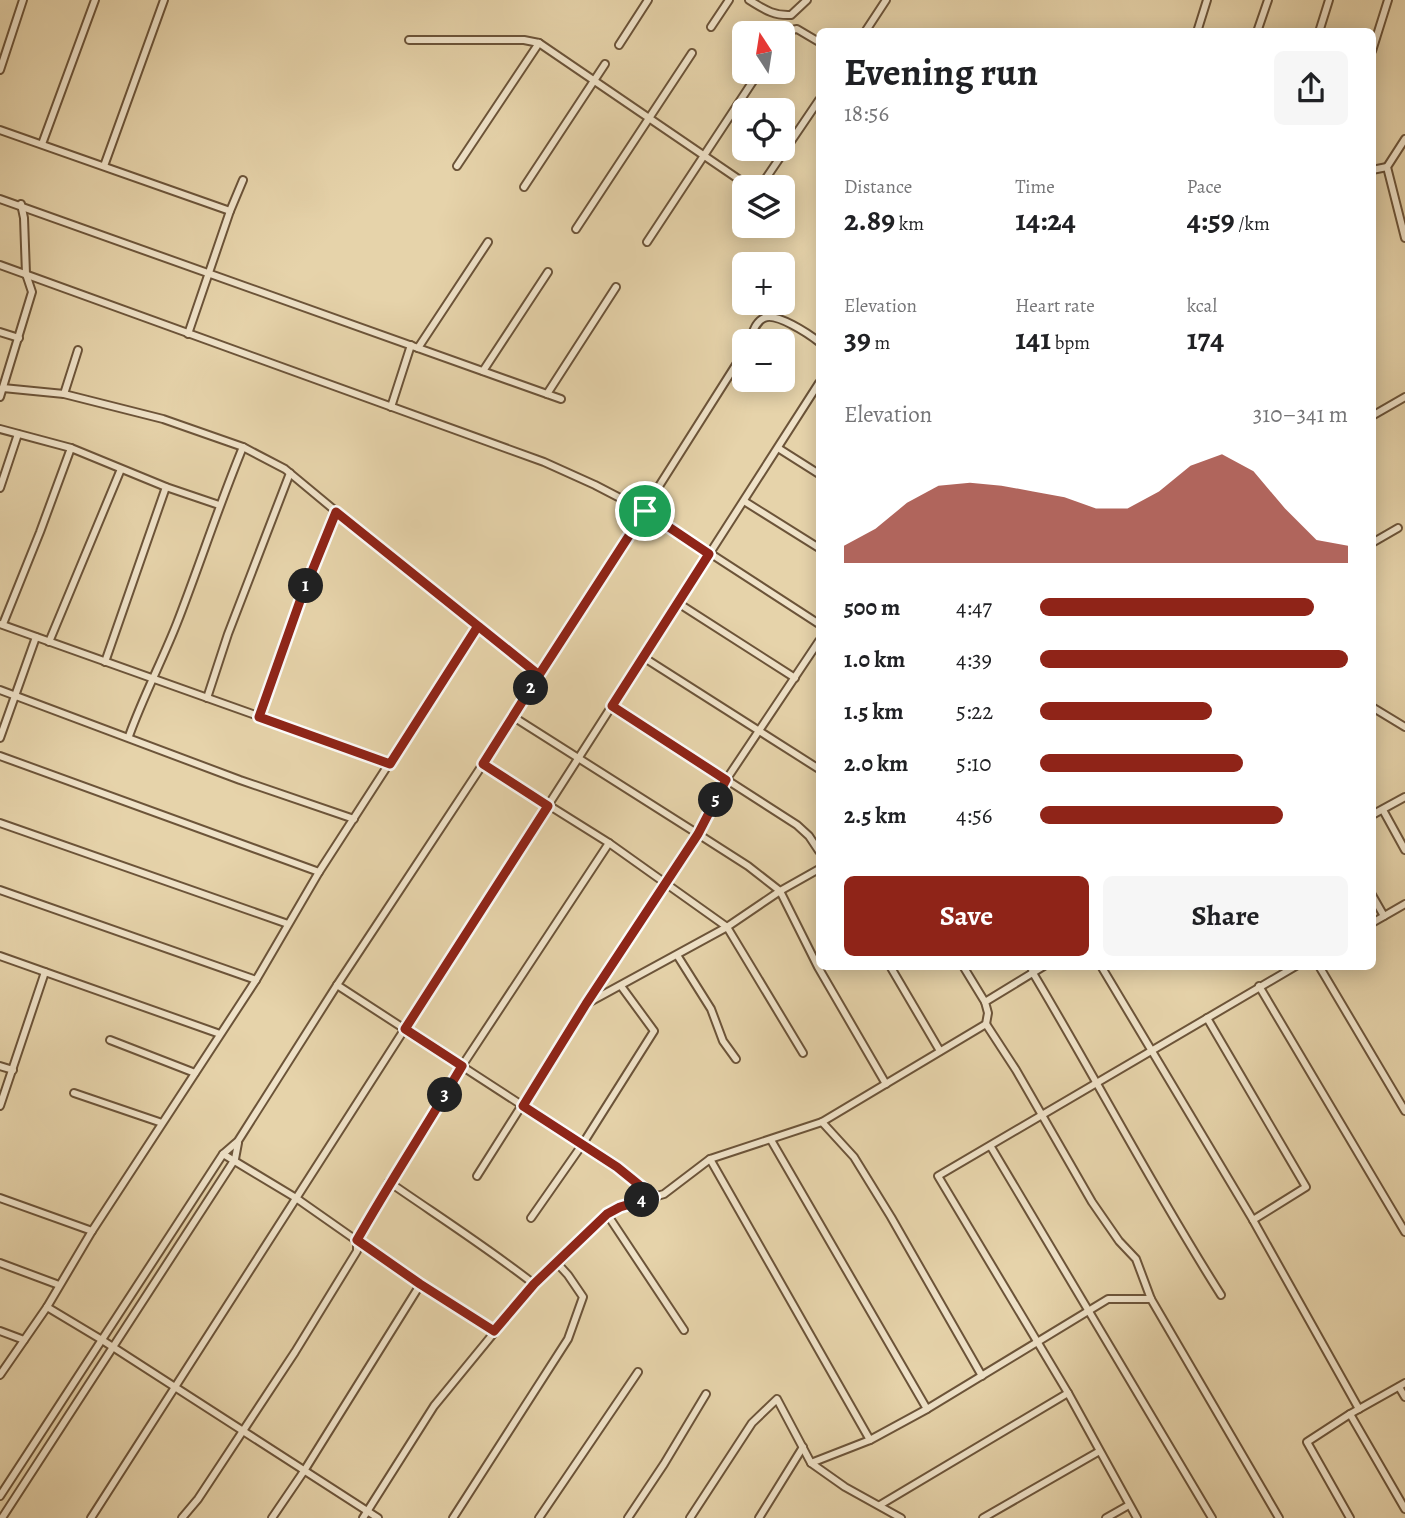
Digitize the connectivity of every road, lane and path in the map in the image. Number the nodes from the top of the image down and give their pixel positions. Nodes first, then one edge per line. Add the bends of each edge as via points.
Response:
1 (23, 0) edge
2 (95, 0) edge
3 (164, 0) edge
4 (648, 0) edge
5 (729, 0) edge
6 (749, 0) edge
7 (807, 0) edge
8 (886, 0) edge
9 (1208, 0) edge
10 (1268, 0) edge
11 (1329, 0) edge
12 (1388, 0) edge
13 (711, 27) dead end
14 (868, 28) edge
15 (1198, 28) edge
16 (1258, 28) edge
17 (1320, 28) edge
18 (795, 29) edge
19 (1376, 38) edge
20 (409, 40) dead end
21 (816, 41) edge
22 (539, 43) junction
23 (619, 45) dead end
24 (692, 53) dead end
25 (605, 64) dead end
26 (0, 70) edge
27 (594, 81) junction
28 (751, 84) edge
29 (816, 104) edge
30 (649, 118) junction
31 (0, 130) edge
32 (1405, 139) edge
33 (41, 144) junction
34 (704, 156) junction
35 (104, 166) junction
36 (457, 166) dead end
37 (1387, 167) junction
38 (1376, 169) edge
39 (732, 175) edge
40 (768, 175) edge
41 (243, 180) dead end
42 (524, 187) dead end
43 (0, 199) edge
44 (21, 204) junction
45 (230, 211) junction
46 (576, 229) dead end
47 (1405, 237) edge
48 (488, 242) dead end
49 (647, 242) dead end
50 (0, 265) edge
51 (209, 272) junction
52 (548, 272) dead end
53 (26, 274) junction
54 (617, 287) dead end
55 (754, 329) edge
56 (0, 332) edge
57 (188, 334) junction
58 (19, 338) junction
59 (816, 340) edge
60 (415, 346) junction
61 (78, 350) dead end
62 (483, 371) junction
63 (732, 371) edge
64 (3, 388) junction
65 (816, 388) edge
66 (64, 394) junction
67 (547, 394) junction
68 (812, 394) junction
69 (816, 396) edge
70 (0, 397) edge
71 (1405, 397) edge
72 (561, 399) dead end
73 (391, 407) junction
74 (1376, 414) edge
75 (0, 429) edge
76 (18, 434) junction
77 (243, 447) junction
78 (71, 448) junction
79 (778, 448) junction
80 (121, 468) junction
81 (816, 472) edge
82 (290, 473) junction
83 (166, 487) junction
84 (0, 488) edge
85 (744, 501) junction
86 (219, 505) junction
87 (645, 511) junction
88 (336, 512) junction
89 (1398, 528) dead end
90 (1376, 542) edge
91 (816, 546) edge
92 (709, 554) junction
93 (678, 603) junction
94 (816, 622) edge
95 (1, 624) edge
96 (478, 626) junction
97 (36, 637) junction
98 (49, 642) junction
99 (816, 645) edge
100 (643, 657) junction
101 (105, 662) junction
102 (539, 675) junction
103 (794, 678) junction
104 (152, 679) junction
105 (0, 690) edge
106 (16, 695) junction
107 (207, 698) junction
108 (612, 706) junction
109 (1376, 709) edge
110 (512, 716) junction
111 (259, 717) junction
112 (1405, 727) edge
113 (759, 730) junction
114 (129, 736) junction
115 (0, 738) edge
116 (0, 756) edge
117 (579, 757) junction
118 (390, 764) junction
119 (483, 764) junction
120 (816, 767) edge
121 (726, 780) junction
122 (1405, 797) edge
123 (548, 806) junction
124 (1383, 810) junction
125 (1376, 813) edge
126 (354, 819) junction
127 (0, 823) edge
128 (698, 834) junction
129 (609, 843) junction
130 (816, 846) edge
131 (1405, 850) edge
132 (816, 871) edge
133 (319, 872) junction
134 (667, 883) junction
135 (0, 890) edge
136 (780, 891) junction
137 (1376, 902) edge
138 (1405, 904) edge
139 (1384, 916) junction
140 (1376, 921) edge
141 (288, 924) junction
142 (727, 926) junction
143 (677, 955) junction
144 (0, 956) edge
145 (816, 963) edge
146 (820, 970) edge
147 (892, 970) edge
148 (965, 970) edge
149 (1032, 970) edge
150 (1103, 970) edge
151 (1289, 970) edge
152 (1321, 970) edge
153 (45, 972) junction
154 (256, 980) junction
155 (337, 985) junction
156 (621, 986) junction
157 (1259, 986) junction
158 (985, 1003) junction
159 (586, 1004) junction
160 (1207, 1018) junction
161 (986, 1024) junction
162 (405, 1029) junction
163 (220, 1034) junction
164 (110, 1040) dead end
165 (1152, 1050) junction
166 (940, 1051) junction
167 (803, 1053) dead end
168 (736, 1059) dead end
169 (0, 1066) edge
170 (462, 1066) junction
171 (13, 1070) junction
172 (195, 1073) junction
173 (1098, 1083) junction
174 (886, 1084) junction
175 (74, 1093) dead end
176 (0, 1106) edge
177 (523, 1106) junction
178 (1405, 1111) edge
179 (1041, 1115) junction
180 (822, 1122) junction
181 (162, 1123) junction
182 (771, 1140) junction
183 (238, 1141) junction
184 (582, 1145) junction
185 (991, 1147) junction
186 (223, 1154) junction
187 (234, 1159) junction
188 (710, 1159) junction
189 (477, 1177) dead end
190 (389, 1182) junction
191 (654, 1197) junction
192 (0, 1198) edge
193 (296, 1198) junction
194 (607, 1214) junction
195 (531, 1218) dead end
196 (1253, 1220) junction
197 (92, 1231) junction
198 (1405, 1232) edge
199 (357, 1240) junction
200 (0, 1263) edge
201 (558, 1264) junction
202 (420, 1284) junction
203 (534, 1284) junction
204 (59, 1285) junction
205 (1221, 1295) dead end
206 (1151, 1299) junction
207 (47, 1307) junction
208 (1090, 1310) junction
209 (684, 1330) dead end
210 (0, 1331) edge
211 (494, 1331) junction
212 (24, 1340) junction
213 (102, 1340) junction
214 (1037, 1343) junction
215 (113, 1347) junction
216 (638, 1372) dead end
217 (0, 1375) edge
218 (982, 1376) junction
219 (1402, 1385) edge
220 (175, 1388) junction
221 (1068, 1393) junction
222 (706, 1394) dead end
223 (1405, 1397) edge
224 (926, 1409) junction
225 (1359, 1409) junction
226 (1350, 1414) junction
227 (242, 1432) junction
228 (870, 1440) junction
229 (803, 1447) junction
230 (1098, 1452) junction
231 (811, 1463) junction
232 (304, 1471) junction
233 (0, 1496) edge
234 (880, 1505) junction
235 (1129, 1505) junction
236 (1405, 1509) edge
237 (365, 1515) edge
238 (2, 1518) edge
239 (91, 1518) edge
240 (182, 1518) edge
241 (272, 1518) edge
242 (378, 1518) edge
243 (453, 1518) edge
244 (540, 1518) edge
245 (628, 1518) edge
246 (690, 1518) edge
247 (759, 1518) edge
248 (901, 1518) edge
249 (983, 1518) edge
250 (1106, 1518) edge
251 (1137, 1518) edge
252 (1212, 1518) edge
253 (1279, 1518) edge
254 (1350, 1518) edge

1 - 26 street
2 - 33 street
3 - 35 street
4 - 23 street
5 - 13 street
6 - 7 street via 779,16 792,15
8 - 14 street
9 - 15 street
10 - 16 street
11 - 17 street
12 - 19 street
18 - 21 street
20 - 22 street
22 - 27 street
22 - 36 street
24 - 30 street
25 - 27 street
27 - 30 street
27 - 42 street
28 - 34 street
29 - 40 street
30 - 34 street
30 - 46 street
31 - 33 street
32 - 37 street
33 - 35 street
34 - 39 street
34 - 49 street
35 - 45 street
37 - 38 street
37 - 47 street
41 - 45 street
43 - 44 street
44 - 51 street
44 - 53 street
45 - 51 street
48 - 60 street
50 - 53 street
51 - 57 street
51 - 60 street
52 - 62 street
53 - 57 street
53 - 58 street via 32,292
54 - 67 street
55 - 59 street via 765,317 773,317
56 - 58 street
57 - 73 street
58 - 64 street
60 - 62 street
60 - 73 street
61 - 66 street
62 - 67 street
63 - 87 street
64 - 66 street
64 - 70 street
65 - 68 street
66 - 77 street via 163,419
67 - 72 street
68 - 69 street
68 - 79 street
71 - 74 street
73 - 87 street via 544,462
75 - 76 street
76 - 78 street
76 - 84 street
77 - 82 street
77 - 86 street
78 - 80 street
78 - 95 street
79 - 81 street
79 - 85 street
80 - 83 street
80 - 98 street
82 - 88 street
82 - 107 street
83 - 86 street
83 - 101 street
85 - 91 street
85 - 92 street
86 - 104 street via 177,624
87 - 92 street
87 - 102 street
88 - 96 street
88 - 111 street
89 - 90 street
92 - 93 street
92 - 94 street
93 - 100 street
93 - 103 street
95 - 97 street
96 - 102 street
96 - 118 street
97 - 98 street
97 - 106 street
98 - 101 street
99 - 103 street
100 - 108 street
100 - 113 street
101 - 104 street
102 - 110 street
103 - 113 street
104 - 107 street
104 - 114 street
105 - 106 street
106 - 114 street
106 - 115 street
107 - 111 street
108 - 117 street
108 - 121 street
109 - 112 street
110 - 117 street
110 - 119 street
111 - 118 street
113 - 120 street
113 - 121 street
114 - 126 street
116 - 133 street
117 - 123 street
117 - 128 street
118 - 126 street
119 - 123 street
119 - 155 street
121 - 128 street
121 - 130 street via 797,825
122 - 124 street
123 - 129 street
123 - 162 street
124 - 125 street
124 - 131 street
126 - 133 street
127 - 141 street
128 - 134 street
128 - 136 street
129 - 134 street
129 - 170 street
132 - 136 street
133 - 141 street
134 - 142 street
134 - 159 street
135 - 154 street
136 - 142 street
136 - 145 street
137 - 139 street
138 - 139 street
139 - 140 street
141 - 154 street
142 - 143 street
142 - 167 street
143 - 156 street
143 - 168 street
144 - 153 street
146 - 174 street
147 - 166 street
148 - 158 street
149 - 158 street
149 - 173 street
150 - 165 street
151 - 157 street
152 - 178 street
153 - 163 street
153 - 171 street
154 - 163 street
155 - 162 street
155 - 183 street
156 - 159 street
156 - 184 street via 654,1031
157 - 160 street
157 - 198 street
158 - 161 street
159 - 177 street
160 - 165 street
160 - 196 street via 1306,1187
161 - 166 street
161 - 179 street
162 - 170 street
162 - 193 street
163 - 172 street
164 - 172 street
165 - 173 street
165 - 196 street
166 - 174 street
169 - 171 street
170 - 177 street
170 - 190 street
171 - 176 street
172 - 181 street
173 - 179 street
173 - 205 street
174 - 180 street
175 - 181 street
177 - 184 street
177 - 189 street
179 - 185 street
179 - 206 street via 1092,1202 1136,1259
180 - 182 street
180 - 218 street via 854,1157
181 - 197 street
182 - 188 street
182 - 224 street
183 - 186 street
183 - 187 street
184 - 191 street
184 - 195 street
185 - 208 street
185 - 214 street via 939,1173 939,1178
186 - 187 street
186 - 213 street
187 - 193 street
187 - 215 street
188 - 191 street
188 - 228 street
190 - 199 street
190 - 203 street
191 - 194 street
192 - 197 street
193 - 199 street
193 - 220 street
194 - 201 street
194 - 209 street
196 - 225 street
197 - 204 street
199 - 202 street
199 - 227 street via 357,1251
200 - 204 street
201 - 203 street
201 - 243 street via 583,1297 568,1339
202 - 211 street
202 - 232 street
203 - 211 street
204 - 207 street
206 - 208 street via 1108,1299
206 - 253 street
207 - 212 street
207 - 213 street
208 - 214 street
208 - 252 street
210 - 212 street
211 - 237 street via 434,1406
212 - 217 street
213 - 215 street
213 - 233 street
214 - 218 street
214 - 221 street
215 - 220 street
215 - 238 street
216 - 244 street
218 - 224 street
219 - 223 street
219 - 225 street
220 - 227 street
220 - 239 street
221 - 230 street
221 - 234 street
222 - 245 street
224 - 228 street
225 - 226 street
226 - 236 street
226 - 254 street via 1307,1442
227 - 232 street
227 - 240 street
228 - 231 street
229 - 231 street
229 - 246 street via 777,1399 752,1423
229 - 247 street
230 - 235 street
230 - 249 street
231 - 234 street
232 - 237 street
232 - 241 street
234 - 248 street
235 - 250 street
235 - 251 street
237 - 242 street

